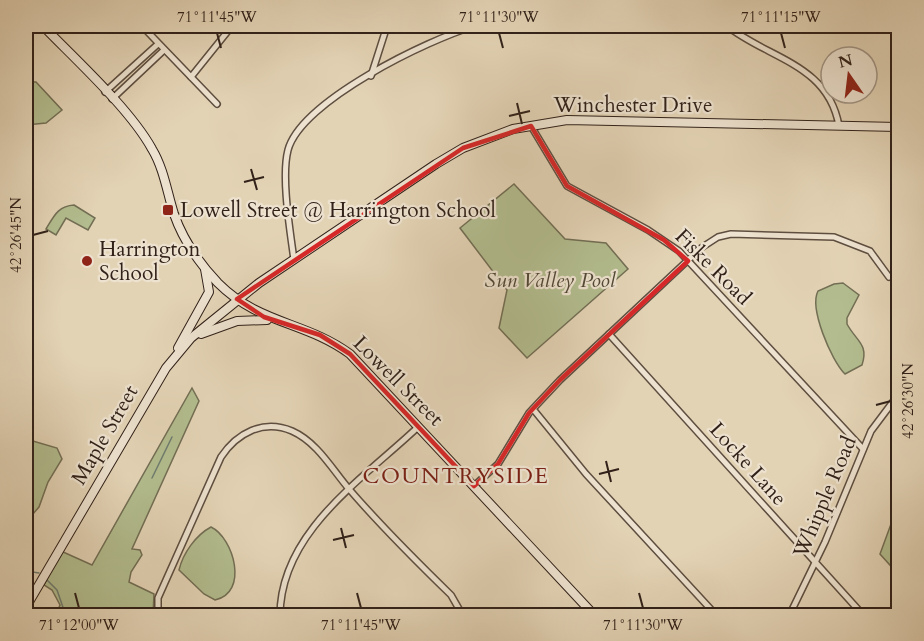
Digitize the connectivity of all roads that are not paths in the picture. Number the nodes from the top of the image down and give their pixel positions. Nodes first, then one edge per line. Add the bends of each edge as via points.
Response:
1 (43, 26) edge
2 (142, 26) edge
3 (232, 26) edge
4 (387, 26) edge
5 (475, 26) edge
6 (727, 26) edge
7 (892, 26) edge
8 (898, 31) edge
9 (158, 44) junction
10 (165, 50) junction
11 (371, 76) junction
12 (191, 77) junction
13 (105, 92) junction
14 (112, 99) junction
15 (217, 104) dead end
16 (531, 126) junction
17 (839, 126) junction
18 (898, 127) edge
19 (294, 260) junction
20 (688, 261) junction
21 (205, 268) junction
22 (889, 277) dead end
23 (237, 300) junction
24 (294, 326) junction
25 (609, 334) junction
26 (182, 346) junction
27 (173, 357) junction
28 (898, 396) edge
29 (533, 408) junction
30 (418, 427) junction
31 (863, 449) junction
32 (474, 486) junction
33 (349, 489) junction
34 (816, 563) junction
35 (26, 607) edge
36 (590, 614) edge
37 (158, 615) edge
38 (280, 615) edge
39 (463, 615) edge
40 (717, 615) edge
41 (789, 615) edge
42 (864, 615) edge

1 - 13 main road, Lowell Street
2 - 9 street
3 - 12 street
4 - 11 street
5 - 11 street via 430,42
6 - 17 street via 800,67 831,98
7 - 8 street
9 - 10 street
9 - 13 street
10 - 12 street
10 - 14 street
11 - 19 street via 314,112 288,149 286,172
12 - 15 street
13 - 14 main road, Lowell Street
14 - 21 main road, Lowell Street via 153,152 176,220
16 - 17 main road, Winchester Drive via 610,119
16 - 19 main road, Winchester Drive via 463,148
16 - 20 street, Fiske Road via 567,186 664,240
17 - 18 main road, Winchester Drive
19 - 23 main road, Winchester Drive
20 - 22 street via 712,240 726,235 834,237 870,251
20 - 25 street
20 - 31 street, Fiske Road
21 - 23 main road, Lowell Street
21 - 27 main road via 208,292
23 - 24 main road, Lowell Street via 260,315
23 - 26 main road, Maple Street
24 - 26 main road via 263,320 237,321 209,330
24 - 30 main road, Lowell Street via 327,339 350,354
25 - 29 street
25 - 34 street, Locke Lane
26 - 27 main road, Maple Street
27 - 35 main road, Maple Street
28 - 31 street, Whipple Road via 883,412
29 - 32 street via 498,464
29 - 40 street via 586,474
30 - 32 main road, Lowell Street
30 - 33 street
31 - 34 street, Whipple Road
32 - 36 main road, Lowell Street
33 - 37 street via 323,456 298,434 267,427 239,436 220,457 203,492 158,598
33 - 38 street via 308,533 294,556 282,588
33 - 39 street via 451,595
34 - 41 street, Whipple Road
34 - 42 street, Locke Lane

